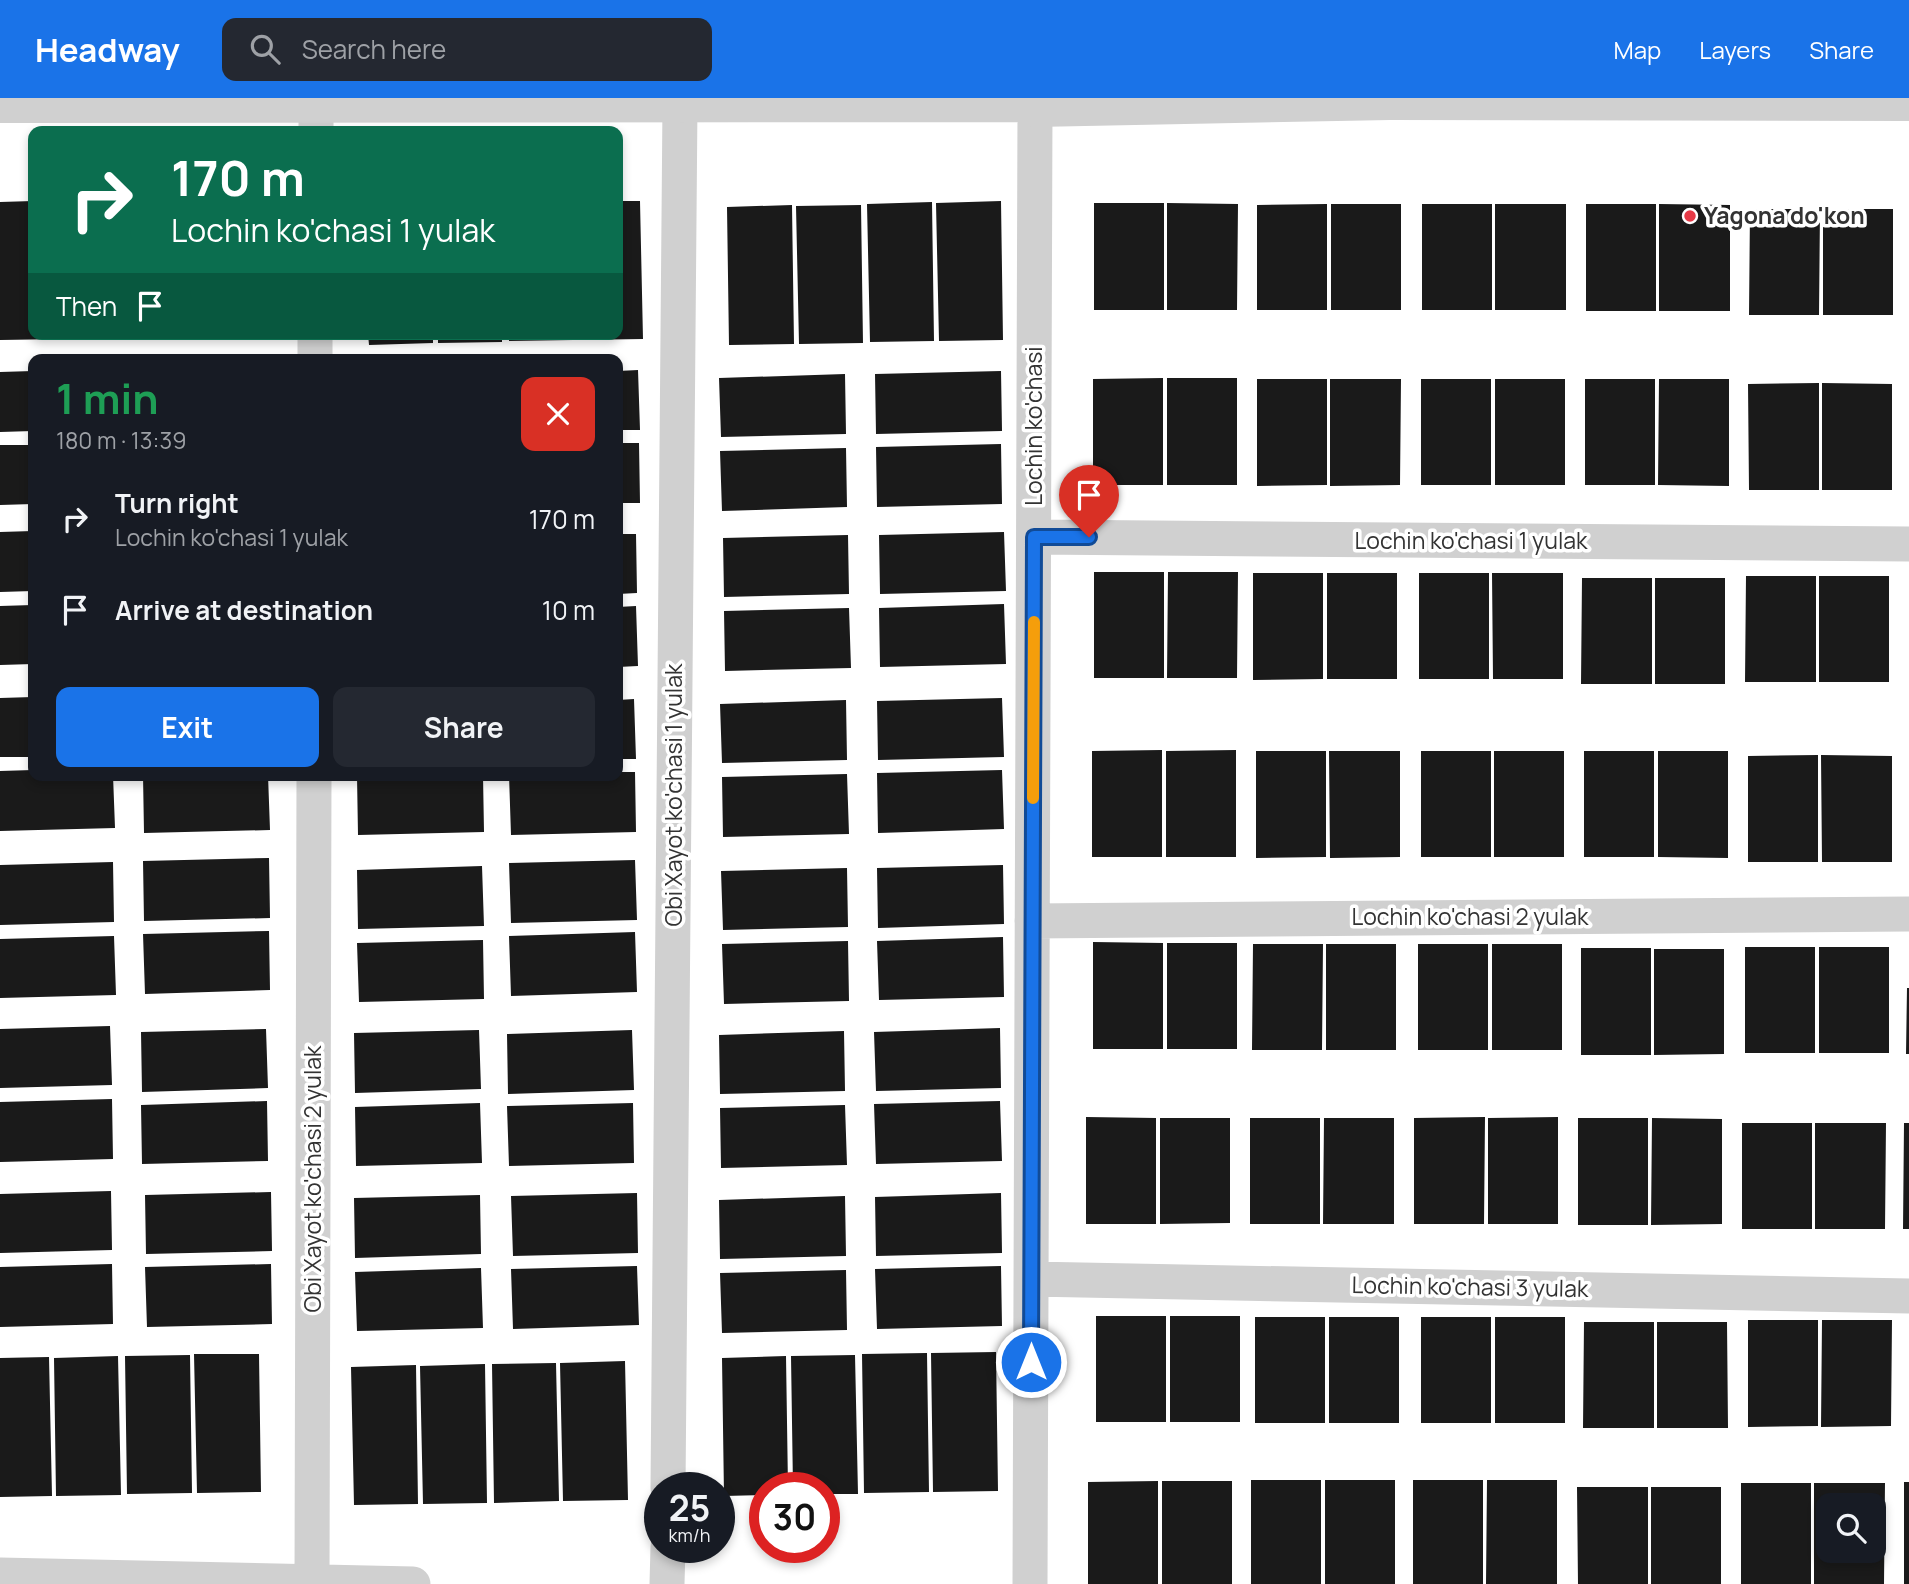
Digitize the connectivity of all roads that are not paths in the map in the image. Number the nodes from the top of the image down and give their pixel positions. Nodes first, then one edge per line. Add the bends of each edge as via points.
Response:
1 (1390, 100) edge
2 (1745, 100) edge
3 (273, 101) edge
4 (683, 101) edge
5 (1909, 102) edge
6 (1034, 103) edge
7 (0, 104) edge
8 (316, 117) edge
9 (1034, 537) junction
10 (1909, 544) edge
11 (314, 781) edge
12 (1909, 914) edge
13 (1032, 921) junction
14 (1031, 1279) junction
15 (1909, 1296) edge
16 (668, 1472) edge
17 (668, 1563) edge
18 (0, 1575) edge
19 (264, 1582) edge
20 (312, 1582) junction
21 (413, 1584) edge
22 (667, 1584) edge
23 (1030, 1584) edge

1 - 2 street
1 - 6 street
2 - 5 street
3 - 7 street
3 - 8 street
4 - 6 street
4 - 8 street
4 - 16 street, Obi Xayot ko'chasi 1 yulak
6 - 9 street, Lochin ko'chasi
9 - 10 street, Lochin ko'chasi 1 yulak
9 - 13 street, Lochin ko'chasi
11 - 20 street, Obi Xayot ko'chasi 2 yulak
12 - 13 street, Lochin ko'chasi 2 yulak
13 - 14 street, Lochin ko'chasi
14 - 15 street, Lochin ko'chasi 3 yulak
14 - 23 street, Lochin ko'chasi
17 - 22 street
18 - 19 street
19 - 20 street
20 - 21 street

